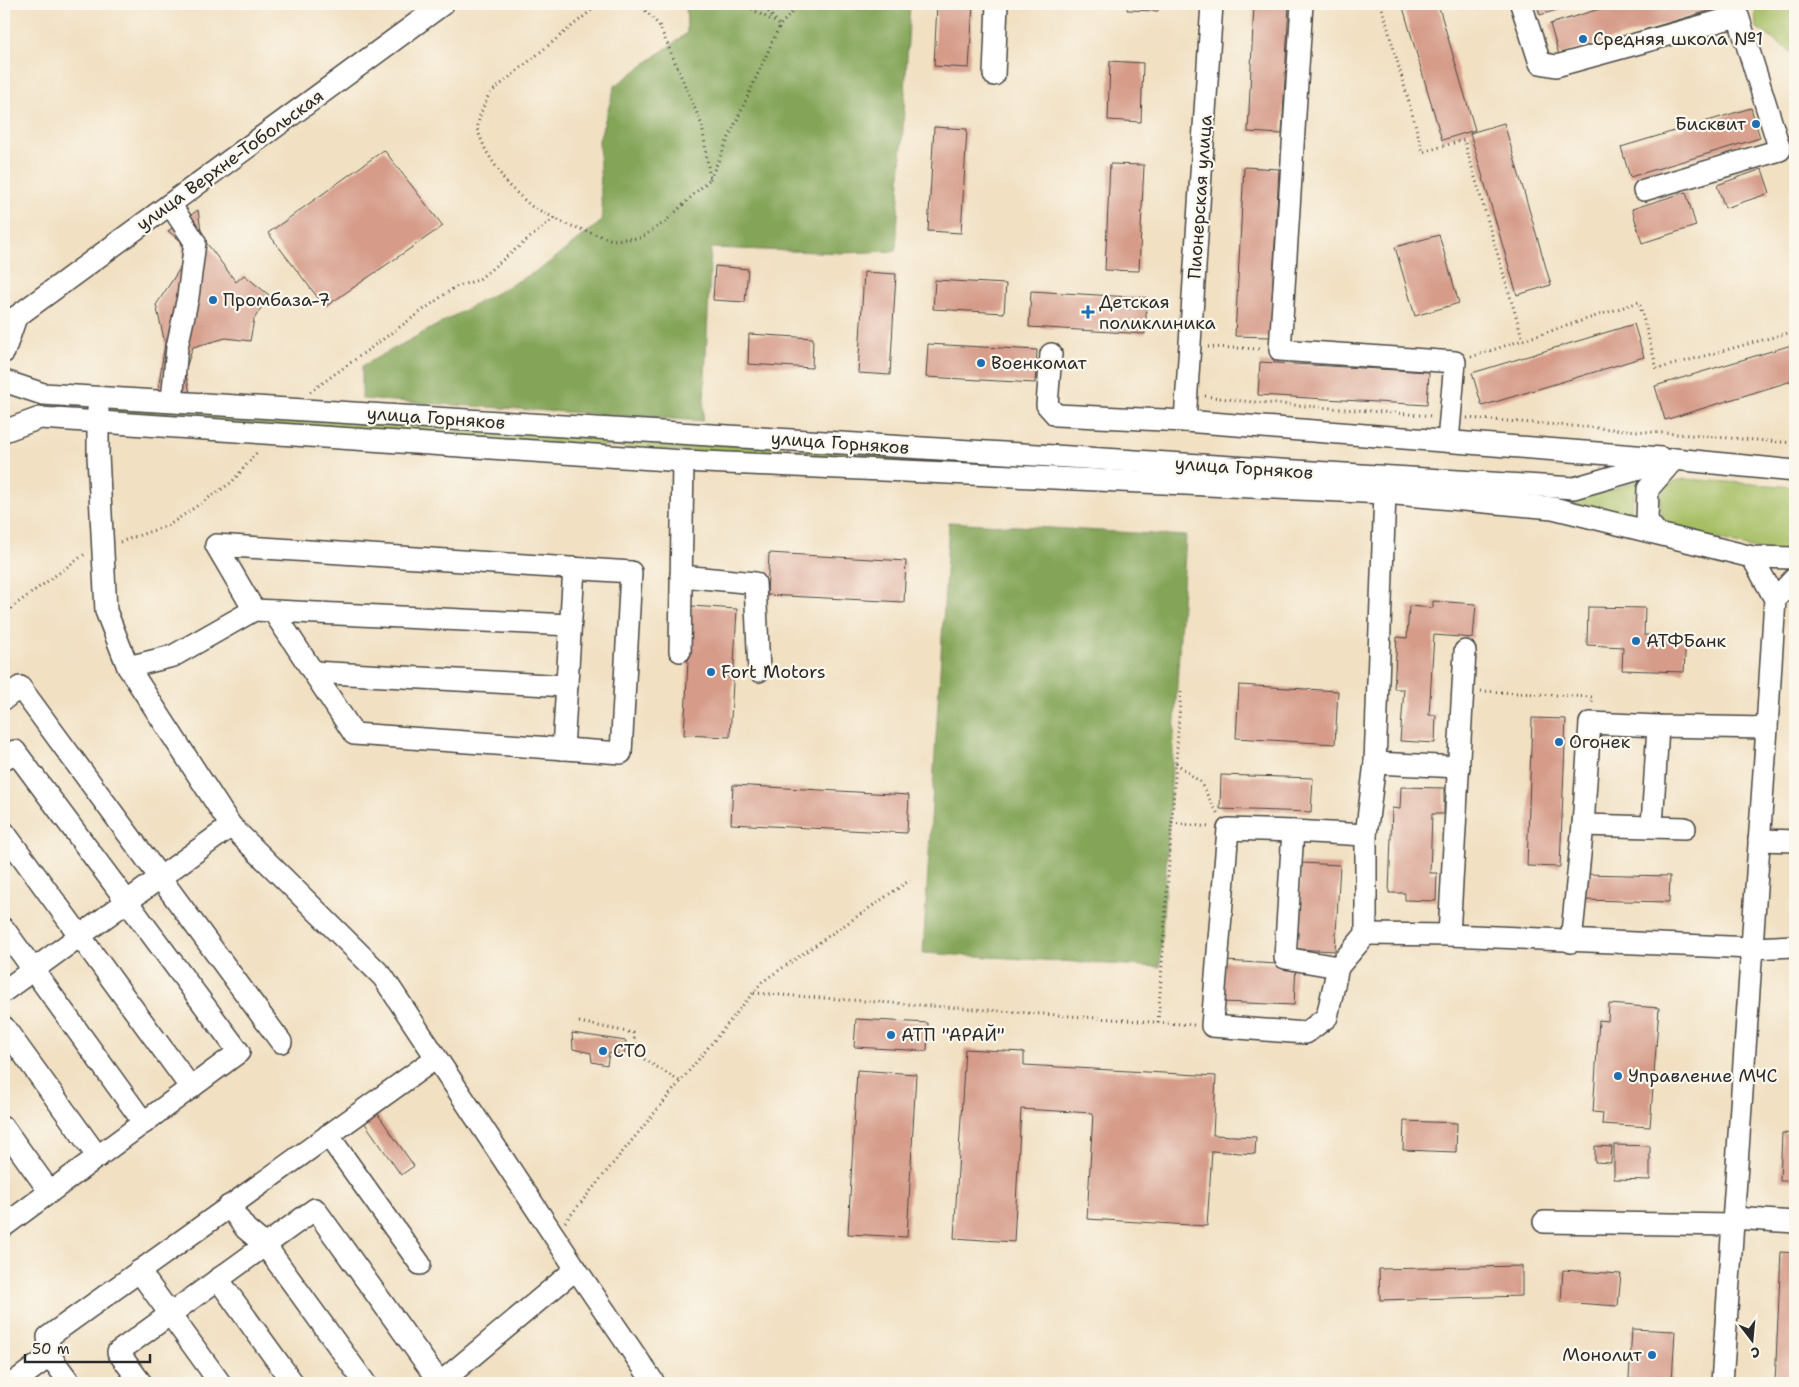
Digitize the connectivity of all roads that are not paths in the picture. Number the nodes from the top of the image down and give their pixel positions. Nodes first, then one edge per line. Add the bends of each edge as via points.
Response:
1 (443, 4) edge
2 (997, 4) edge
3 (1212, 4) edge
4 (1302, 4) edge
5 (1521, 4) edge
6 (994, 75) dead end
7 (1644, 190) dead end
8 (170, 204) junction
9 (10, 320) edge
10 (4, 352) edge
11 (1051, 354) dead end
12 (4, 381) edge
13 (98, 397) junction
14 (172, 401) junction
15 (1186, 421) junction
16 (98, 422) junction
17 (4, 431) edge
18 (1448, 441) junction
19 (1674, 459) junction
20 (683, 461) junction
21 (1795, 470) edge
22 (1386, 493) junction
23 (1657, 533) junction
24 (1752, 557) junction
25 (1795, 558) edge
26 (574, 568) junction
27 (681, 576) junction
28 (1795, 578) edge
29 (1775, 599) junction
30 (264, 610) junction
31 (570, 625) junction
32 (680, 651) dead end
33 (1465, 651) dead end
34 (128, 667) junction
35 (313, 672) junction
36 (759, 672) dead end
37 (567, 686) junction
38 (4, 699) edge
39 (1658, 726) junction
40 (1767, 728) junction
41 (562, 749) junction
42 (4, 759) edge
43 (1375, 763) junction
44 (1459, 767) junction
45 (1583, 825) junction
46 (231, 826) junction
47 (1652, 826) junction
48 (1685, 828) dead end
49 (1293, 831) junction
50 (4, 832) edge
51 (1366, 835) junction
52 (1759, 840) junction
53 (1795, 841) edge
54 (160, 878) junction
55 (127, 902) junction
56 (4, 929) edge
57 (1366, 934) junction
58 (1449, 935) junction
59 (80, 936) junction
60 (1572, 942) junction
61 (1795, 946) edge
62 (1752, 948) junction
63 (1338, 967) junction
64 (33, 970) junction
65 (4, 991) edge
66 (4, 1027) edge
67 (282, 1042) dead end
68 (436, 1058) junction
69 (190, 1088) junction
70 (144, 1123) junction
71 (4, 1128) edge
72 (328, 1135) junction
73 (98, 1157) junction
74 (50, 1192) junction
75 (229, 1206) junction
76 (1544, 1222) dead end
77 (1734, 1222) junction
78 (1795, 1222) edge
79 (4, 1225) edge
80 (265, 1245) junction
81 (420, 1264) dead end
82 (576, 1269) junction
83 (139, 1271) junction
84 (218, 1279) junction
85 (170, 1314) junction
86 (50, 1356) junction
87 (13, 1383) edge
88 (70, 1383) edge
89 (140, 1383) edge
90 (220, 1383) edge
91 (293, 1383) edge
92 (365, 1383) edge
93 (440, 1383) edge
94 (654, 1383) edge
95 (1722, 1383) edge

1 - 8 street, улица Верхне-Тобольская
2 - 6 street
3 - 15 street, Пионерская улица
4 - 18 street via 1280,350 1455,362
5 - 7 street via 1540,63 1556,66 1738,16 1780,150
8 - 9 street, улица Верхне-Тобольская
8 - 14 street via 195,242 177,347
9 - 10 street, улица Верхне-Тобольская
11 - 15 street, улица Горняков via 1047,405 1056,415
12 - 13 street, улица Горняков via 43,394
13 - 14 street, улица Горняков
13 - 16 street
14 - 19 street, улица Горняков via 1574,488
15 - 18 street, улица Горняков
16 - 17 street, улица Горняков via 40,418
16 - 20 street, улица Горняков
16 - 34 street via 106,611
18 - 19 street, улица Горняков
19 - 21 street, улица Горняков
19 - 23 street via 1648,489 1647,521
20 - 22 street, улица Горняков
20 - 27 street
22 - 23 street, улица Горняков via 1553,508
22 - 43 street
23 - 24 street, улица Горняков
24 - 25 street, улица Горняков
24 - 29 street
26 - 30 street via 216,545
26 - 31 street
26 - 41 street via 631,572 621,753
27 - 32 street
27 - 36 street via 755,583
28 - 29 street
29 - 40 street
30 - 31 street
30 - 34 street via 173,656
30 - 35 street
31 - 37 street
33 - 44 street
34 - 46 street
35 - 37 street
35 - 41 street via 354,734
37 - 41 street
38 - 54 street via 20,687
39 - 40 street
39 - 45 street via 1590,723
39 - 47 street
40 - 52 street
42 - 55 street via 15,751
43 - 44 street
43 - 51 street
44 - 58 street
45 - 47 street
45 - 60 street
46 - 54 street
46 - 68 street via 383,978
47 - 48 street
49 - 51 street
49 - 63 street via 1285,958
49 - 63 street via 1228,829 1212,1026 1306,1033 1327,1017
50 - 59 street
51 - 57 street
52 - 53 street
52 - 62 street
54 - 55 street
54 - 67 street
55 - 59 street
55 - 69 street via 239,1052
56 - 64 street
57 - 58 street
57 - 63 street
58 - 60 street
59 - 64 street
59 - 69 street
60 - 62 street
61 - 62 street
62 - 77 street
64 - 65 street
64 - 70 street
66 - 73 street
68 - 72 street
68 - 82 street
69 - 70 street
70 - 73 street
71 - 74 street
72 - 75 street
72 - 81 street
73 - 74 street
74 - 79 street
75 - 80 street via 246,1229
75 - 83 street
76 - 77 street
77 - 78 street
77 - 95 street
80 - 84 street
80 - 92 street
80 - 93 street via 315,1209
82 - 93 street
82 - 94 street
83 - 85 street
83 - 86 street via 48,1336
84 - 85 street
84 - 91 street
85 - 89 street via 118,1352
85 - 90 street
86 - 87 street
86 - 88 street

